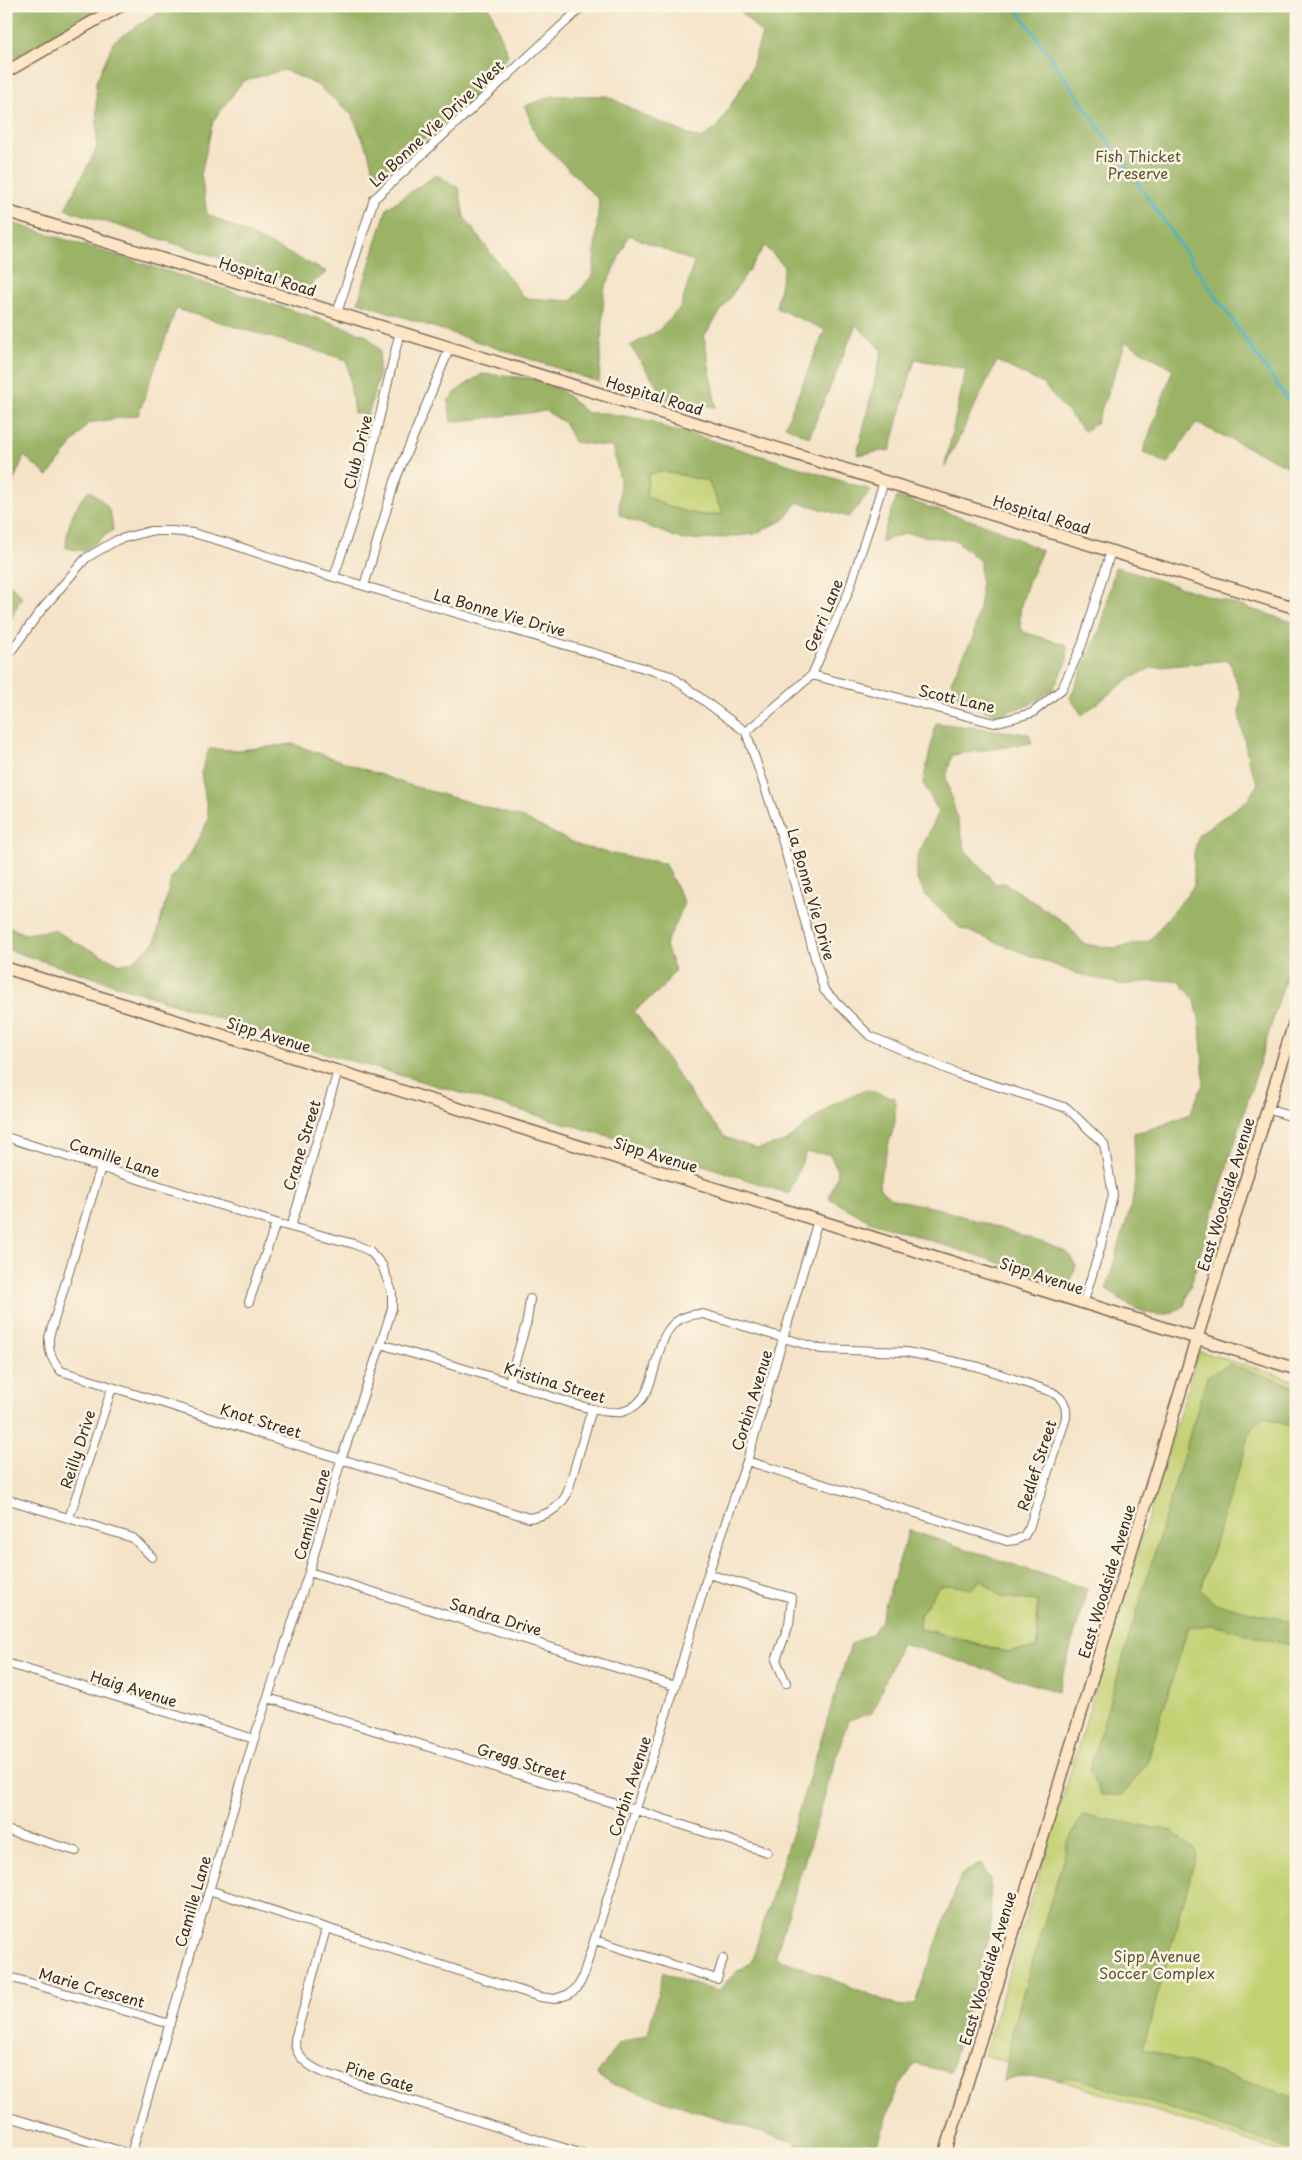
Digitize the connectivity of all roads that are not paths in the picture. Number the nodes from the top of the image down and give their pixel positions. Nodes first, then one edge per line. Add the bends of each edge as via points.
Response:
1 (120, 6) edge
2 (583, 6) edge
3 (6, 72) edge
4 (6, 211) edge
5 (338, 313) junction
6 (400, 332) junction
7 (450, 347) junction
8 (884, 481) junction
9 (1111, 551) junction
10 (334, 577) junction
11 (364, 586) junction
12 (1296, 608) edge
13 (6, 658) edge
14 (812, 675) junction
15 (746, 732) junction
16 (6, 968) edge
17 (1296, 1017) edge
18 (338, 1071) junction
19 (1267, 1109) junction
20 (1296, 1118) edge
21 (6, 1137) edge
22 (101, 1167) junction
23 (818, 1220) junction
24 (276, 1223) junction
25 (291, 1227) junction
26 (530, 1299) dead end
27 (250, 1302) dead end
28 (1084, 1304) junction
29 (784, 1339) junction
30 (1197, 1339) junction
31 (381, 1344) junction
32 (1296, 1370) edge
33 (509, 1382) junction
34 (112, 1388) junction
35 (592, 1409) junction
36 (342, 1460) junction
37 (747, 1461) junction
38 (6, 1499) edge
39 (69, 1518) junction
40 (152, 1557) dead end
41 (309, 1572) junction
42 (708, 1574) junction
43 (6, 1663) edge
44 (786, 1683) dead end
45 (675, 1686) junction
46 (268, 1698) junction
47 (254, 1739) junction
48 (636, 1810) junction
49 (6, 1830) edge
50 (76, 1852) dead end
51 (766, 1852) dead end
52 (210, 1890) junction
53 (326, 1929) junction
54 (595, 1940) junction
55 (723, 1959) dead end
56 (6, 1976) edge
57 (170, 2024) junction
58 (6, 2116) edge
59 (130, 2154) edge
60 (583, 2154) edge
61 (945, 2154) edge

1 - 3 street
2 - 5 street, La Bonne Vie Drive West via 374,198
4 - 5 street, Hospital Road
5 - 6 street, Hospital Road
6 - 7 street, Hospital Road
6 - 10 street, Club Drive via 362,491
7 - 8 street, Hospital Road
7 - 11 street via 395,481
8 - 9 street, Hospital Road
8 - 14 street, Gerri Lane via 848,593
9 - 12 street, Hospital Road
9 - 14 street, Scott Lane via 1082,645 1062,690 1032,713 994,723
10 - 11 street, La Bonne Vie Drive
10 - 13 street, La Bonne Vie Drive via 192,533 150,531 117,540 86,558
11 - 15 street, La Bonne Vie Drive via 671,676
14 - 15 street, Gerri Lane
15 - 28 street, La Bonne Vie Drive via 780,828 824,990 870,1036 960,1075 1067,1108 1104,1144 1113,1195
16 - 18 street, Sipp Avenue
17 - 19 street, East Woodside Avenue
18 - 23 street, Sipp Avenue
18 - 25 street, Crane Street
19 - 20 street
19 - 30 street, East Woodside Avenue
21 - 22 street, Camille Lane
22 - 24 street, Camille Lane
22 - 34 street, Knot Street via 48,1348 61,1371
23 - 28 street, Sipp Avenue
23 - 29 street, Corbin Avenue
24 - 25 street, Camille Lane
24 - 27 street
25 - 31 street, Camille Lane via 354,1244 370,1252 382,1265 390,1286 392,1308
26 - 33 street
28 - 30 street, Sipp Avenue
29 - 35 street, Kristina Street via 703,1314 690,1314 676,1320 668,1331 649,1387 634,1407 623,1412
29 - 37 street, Corbin Avenue
29 - 37 street, Redlef Street via 821,1349 906,1352 979,1367 1061,1397 1065,1403 1066,1418 1031,1524 1024,1536 1016,1540 998,1538
30 - 32 street, Sipp Avenue
30 - 61 street, East Woodside Avenue
31 - 33 street, Kristina Street
31 - 36 street, Camille Lane
33 - 35 street, Kristina Street
34 - 36 street, Knot Street
34 - 39 street, Reilly Drive
35 - 36 street, Knot Street via 568,1494 554,1511 542,1516 529,1518
36 - 41 street, Camille Lane
37 - 42 street, Corbin Avenue
38 - 39 street
39 - 40 street via 133,1538
41 - 45 street, Sandra Drive
41 - 46 street, Camille Lane
42 - 44 street via 792,1598 788,1624 776,1660
42 - 45 street, Corbin Avenue
43 - 47 street, Haig Avenue
45 - 48 street, Corbin Avenue
46 - 47 street, Camille Lane
46 - 48 street, Gregg Street
47 - 52 street, Camille Lane
48 - 51 street, Gregg Street
48 - 54 street, Corbin Avenue
49 - 50 street
52 - 53 street, Corbin Avenue
52 - 57 street, Camille Lane
53 - 54 street, Corbin Avenue via 555,1999 577,1988
53 - 60 street, Pine Gate via 295,2038 294,2048 306,2064 327,2074
54 - 55 street via 717,1979
56 - 57 street, Marie Crescent
57 - 59 street, Camille Lane
58 - 59 street

